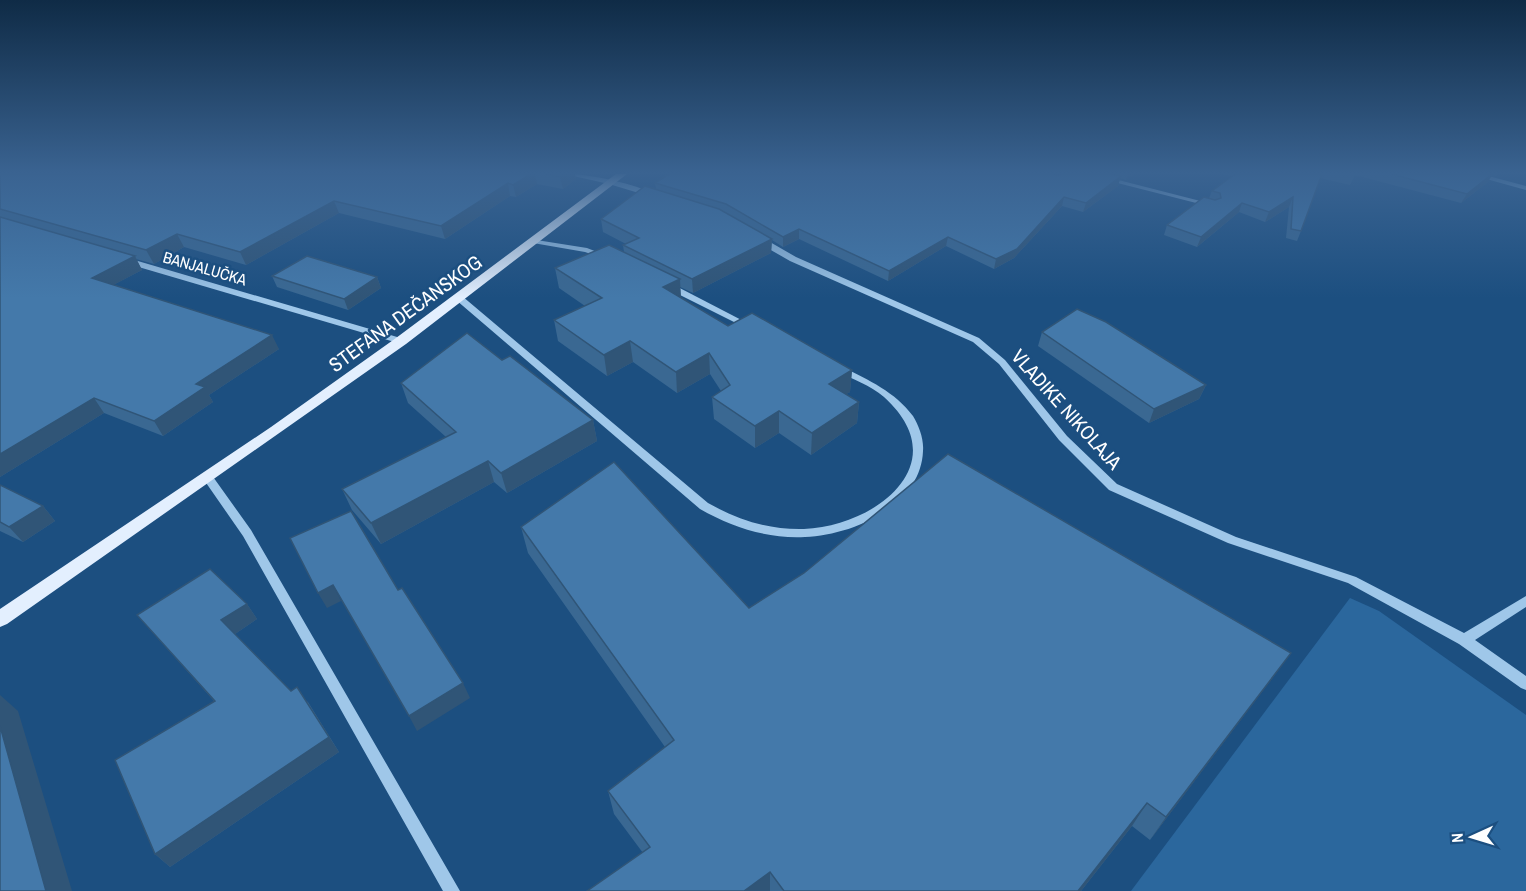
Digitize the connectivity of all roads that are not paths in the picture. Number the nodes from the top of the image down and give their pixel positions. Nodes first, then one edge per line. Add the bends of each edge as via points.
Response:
1 (566, 216) edge
2 (753, 236) edge
3 (533, 241) junction
4 (117, 258) edge
5 (618, 262) edge
6 (656, 280) edge
7 (459, 298) junction
8 (762, 332) edge
9 (401, 341) junction
10 (826, 363) edge
11 (207, 477) junction
12 (1526, 601) edge
13 (0, 619) edge
14 (1464, 640) junction
15 (1526, 684) edge
16 (452, 891) edge

1 - 3 main road, STEFANA DEČANSKOG
2 - 14 street, VLADIKE NIKOLAJA via 793,259 976,340 1002,362 1063,438 1113,487 1232,540 1352,580
3 - 5 street via 587,250
3 - 7 main road, STEFANA DEČANSKOG
4 - 9 street, BANJALUČKA
6 - 8 street
7 - 9 main road, STEFANA DEČANSKOG
7 - 10 street via 704,506 737,523 766,530 818,532 862,520 898,496 917,464 915,431 904,412 872,385
9 - 11 main road, STEFANA DEČANSKOG
11 - 13 main road, STEFANA DEČANSKOG
11 - 16 street via 247,532
12 - 14 street
14 - 15 street, VLADIKE NIKOLAJA

